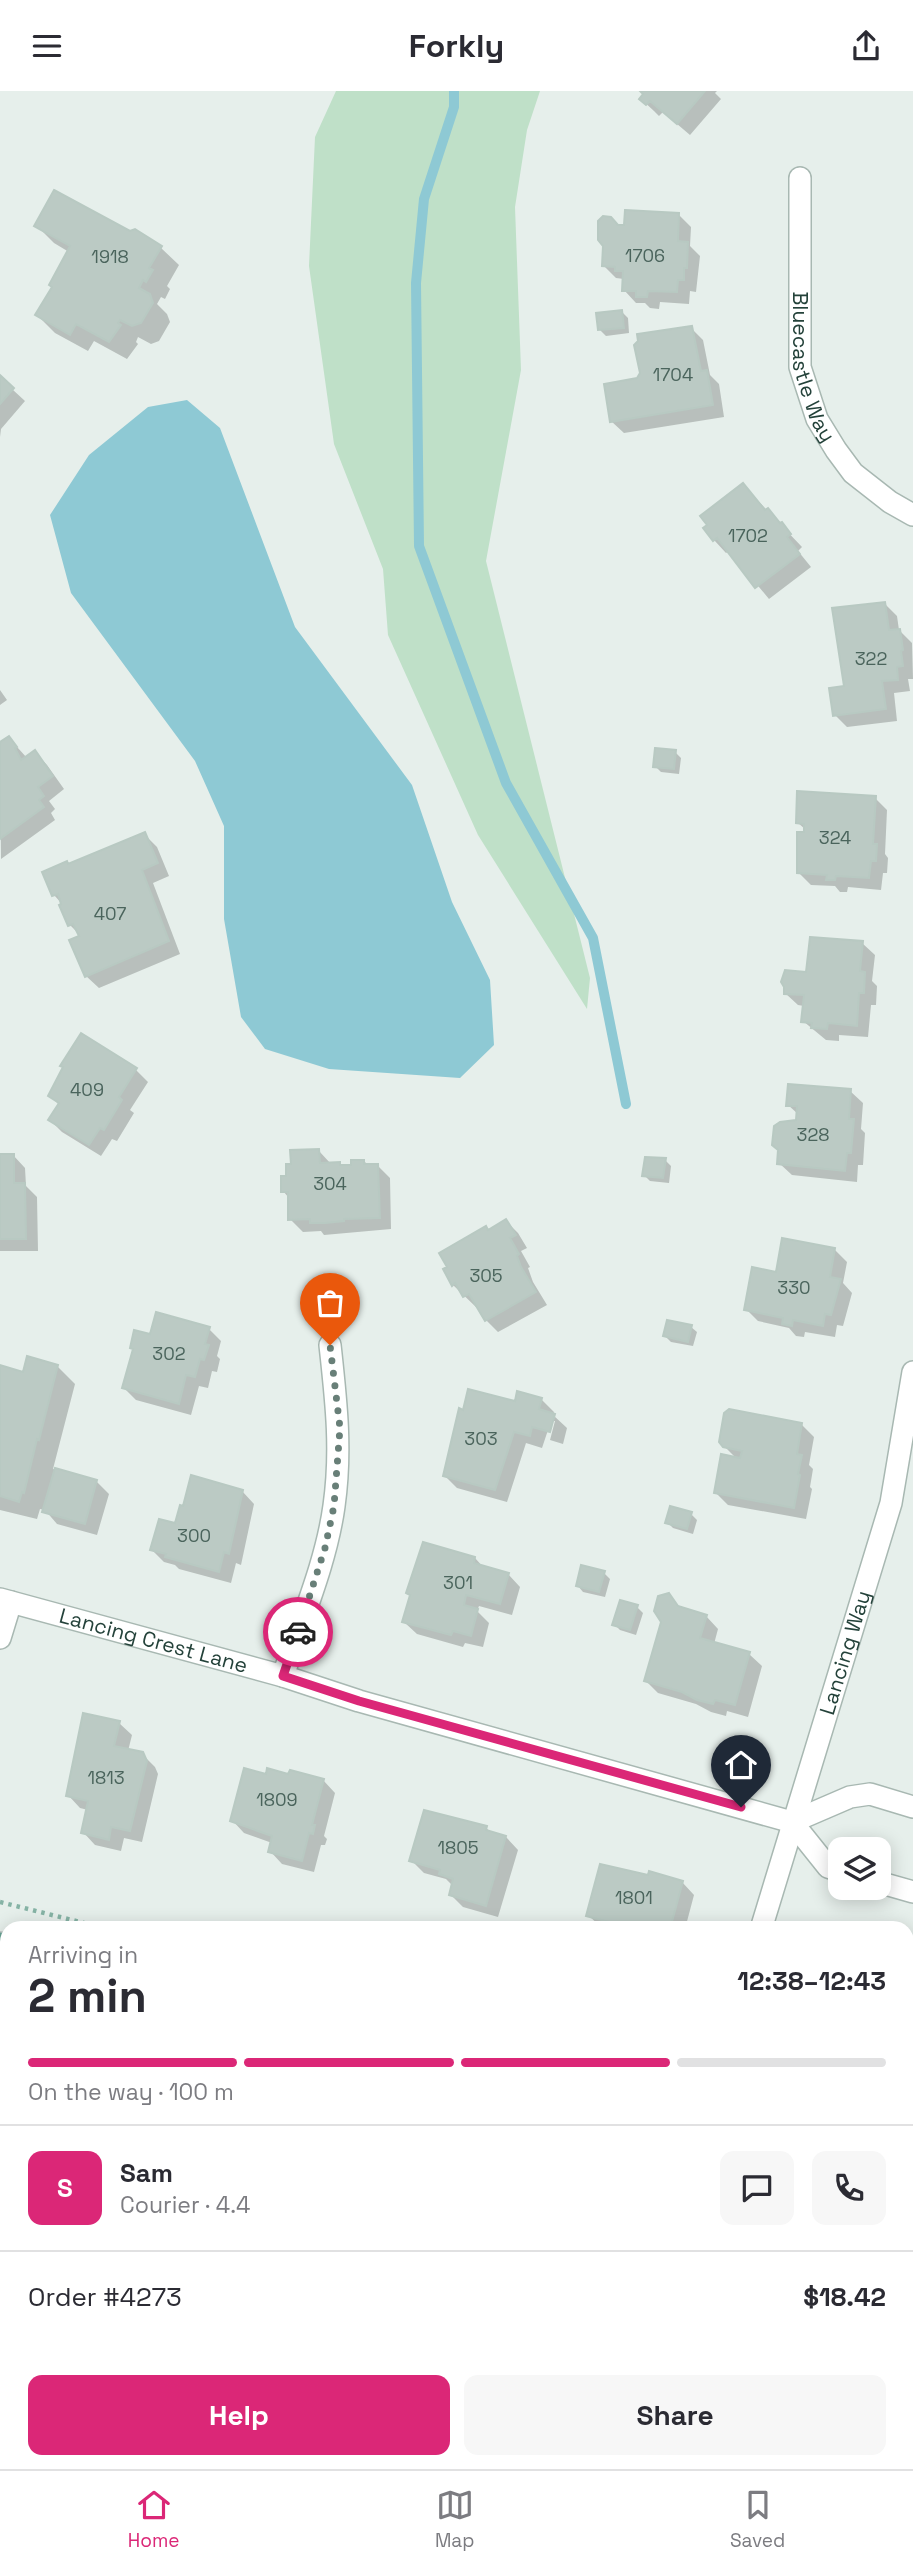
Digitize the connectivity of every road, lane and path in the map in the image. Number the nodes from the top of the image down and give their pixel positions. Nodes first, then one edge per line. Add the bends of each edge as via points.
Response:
1 (800, 178) dead end
2 (913, 515) edge
3 (330, 1345) dead end
4 (913, 1372) edge
5 (6, 1601) edge
6 (0, 1638) edge
7 (283, 1676) junction
8 (913, 1807) edge
9 (792, 1822) junction
10 (828, 1867) edge
11 (891, 1886) edge
12 (913, 1892) edge
13 (0, 1902) edge
14 (76, 1921) edge
15 (763, 1921) edge

1 - 2 street, Bluecastle Way via 800,367 817,419 853,473
3 - 7 street via 340,1428 334,1506
4 - 9 street, Lancing Way via 891,1503
5 - 6 street
5 - 7 street, Lancing Crest Lane
7 - 9 street, Lancing Crest Lane
8 - 9 street via 870,1794 850,1797
9 - 10 street
9 - 15 street, Lancing Way
11 - 12 street
13 - 14 path

